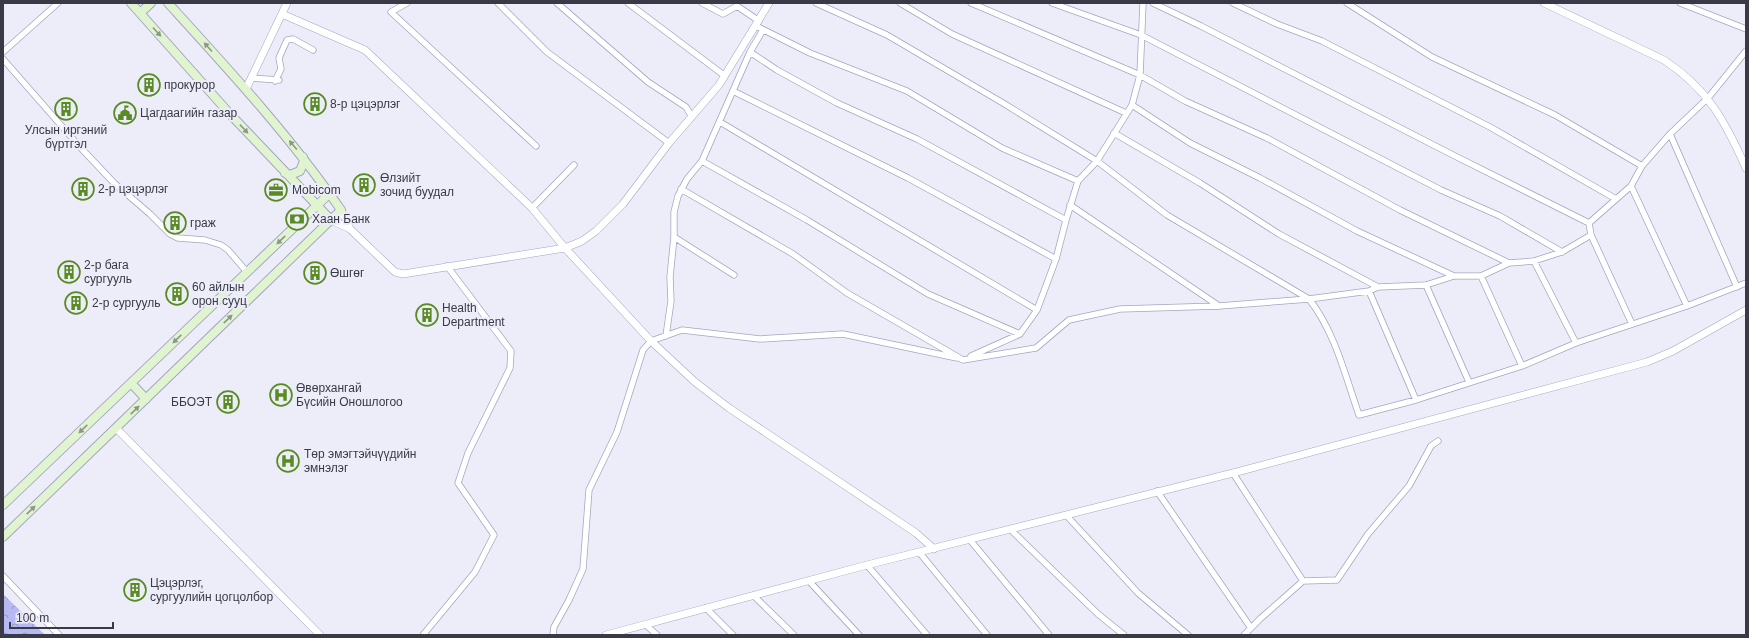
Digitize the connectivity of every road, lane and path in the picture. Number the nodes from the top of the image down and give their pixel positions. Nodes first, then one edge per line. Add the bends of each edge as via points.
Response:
1 (58, 3) edge
2 (131, 3) edge
3 (151, 3) edge
4 (168, 3) edge
5 (287, 3) edge
6 (407, 3) edge
7 (498, 3) edge
8 (557, 3) edge
9 (628, 3) edge
10 (702, 3) edge
11 (769, 3) edge
12 (816, 3) edge
13 (900, 3) edge
14 (971, 3) edge
15 (1052, 3) edge
16 (1143, 3) edge
17 (1153, 3) edge
18 (1233, 3) edge
19 (1347, 3) edge
20 (1544, 3) edge
21 (1680, 3) edge
22 (738, 5) edge
23 (140, 13) junction
24 (282, 14) junction
25 (757, 23) junction
26 (1746, 29) edge
27 (763, 30) junction
28 (1141, 35) junction
29 (313, 50) dead end
30 (1746, 51) edge
31 (3, 52) edge
32 (750, 52) junction
33 (3, 59) edge
34 (1140, 75) junction
35 (725, 76) junction
36 (252, 78) junction
37 (246, 89) junction
38 (733, 91) junction
39 (1708, 98) junction
40 (1132, 105) junction
41 (1126, 113) junction
42 (692, 116) junction
43 (720, 122) junction
44 (1114, 133) junction
45 (1670, 134) junction
46 (669, 143) junction
47 (536, 146) dead end
48 (303, 156) junction
49 (702, 161) junction
50 (1097, 161) junction
51 (574, 165) dead end
52 (1642, 166) junction
53 (1746, 168) edge
54 (285, 173) junction
55 (1078, 181) junction
56 (1631, 186) junction
57 (681, 189) junction
58 (330, 193) junction
59 (1616, 199) junction
60 (1070, 205) junction
61 (317, 206) junction
62 (532, 208) junction
63 (341, 210) junction
64 (331, 220) junction
65 (1066, 220) junction
66 (1589, 223) junction
67 (350, 229) junction
68 (1591, 235) junction
69 (674, 237) junction
70 (565, 248) junction
71 (1562, 252) junction
72 (1056, 259) junction
73 (1534, 261) junction
74 (1509, 263) junction
75 (447, 266) junction
76 (248, 272) junction
77 (734, 275) dead end
78 (1454, 276) junction
79 (1481, 276) junction
80 (1746, 283) edge
81 (1426, 285) junction
82 (1378, 286) junction
83 (1737, 287) junction
84 (1369, 291) junction
85 (1309, 299) junction
86 (1219, 306) junction
87 (1687, 306) junction
88 (1037, 310) junction
89 (1746, 310) edge
90 (1632, 324) junction
91 (1020, 334) junction
92 (666, 336) junction
93 (651, 341) junction
94 (1576, 343) junction
95 (963, 360) junction
96 (1522, 366) junction
97 (1469, 382) junction
98 (130, 383) junction
99 (146, 399) junction
100 (1416, 400) junction
101 (116, 428) junction
102 (1438, 441) dead end
103 (1232, 472) junction
104 (1157, 491) junction
105 (3, 505) edge
106 (1066, 515) junction
107 (1011, 530) junction
108 (3, 537) edge
109 (970, 540) junction
110 (934, 549) junction
111 (919, 552) junction
112 (867, 565) junction
113 (3, 576) edge
114 (809, 581) junction
115 (1303, 581) junction
116 (754, 596) junction
117 (706, 608) junction
118 (646, 625) junction
119 (1251, 628) junction
120 (59, 635) edge
121 (320, 635) edge
122 (423, 635) edge
123 (553, 635) edge
124 (606, 635) edge
125 (657, 635) edge
126 (733, 635) edge
127 (794, 635) edge
128 (858, 635) edge
129 (926, 635) edge
130 (987, 635) edge
131 (1049, 635) edge
132 (1124, 635) edge
133 (1188, 635) edge
134 (1244, 635) edge

1 - 31 street
2 - 23 main road
3 - 23 main road
37 -> 4 main road
5 - 24 street
6 - 47 street via 391,12
7 - 46 street via 547,52
8 - 42 street via 648,82 686,107
9 - 35 street
10 - 22 street via 723,14
11 - 25 street
12 - 50 street via 887,35
13 - 41 street via 952,34
14 - 34 street
15 - 28 street
16 - 28 street
17 - 66 street
18 - 59 street via 1276,24 1322,41 1490,126
19 - 52 street via 1432,57 1555,115
20 - 39 street via 1664,60 1679,69
21 - 26 street
22 - 25 street
23 -> 54 main road
24 - 36 street
24 - 62 street via 365,50
25 - 27 street
25 - 35 street
27 - 32 street
27 - 55 street via 810,53 906,91 1002,148
28 - 34 street
28 - 71 street via 1435,187 1500,216
29 - 36 street via 293,39 287,40 279,58 281,69 277,80
30 - 39 street
32 - 38 street
32 - 65 street via 837,103 917,139
33 - 76 street via 114,183 170,234 178,238 205,240 221,246
34 - 40 street
34 - 74 street via 1185,101 1267,138 1400,210
35 - 42 street
36 - 37 street
48 -> 37 main road
38 - 43 street
38 - 72 street via 908,178
39 - 45 street
39 - 53 street via 1729,129
40 - 41 street
40 - 78 street via 1190,143 1357,231
41 - 44 street
42 - 46 street
43 - 49 street
43 - 88 street
44 - 50 street
44 - 82 street via 1200,183 1279,234
45 - 52 street
45 - 83 street
46 - 70 street via 623,204 596,231 582,241
48 - 54 main road via 304,162 300,171 290,175
48 - 58 main road
49 - 57 street
49 - 91 street via 807,220 928,294
50 - 55 street
50 - 85 street via 1167,214
51 - 62 street
52 - 56 street
54 - 61 main road
55 - 60 street
56 - 59 street
56 - 87 street
57 - 69 street via 674,212
57 - 95 street via 793,254 847,293
58 - 61 main road
58 - 63 main road
59 - 66 street
60 - 65 street
60 - 86 street
61 - 64 main road
61 -> 76 main road
62 - 70 street
63 - 64 main road
63 - 67 street
64 - 67 street
99 -> 64 main road
65 - 72 street
66 - 68 street
67 - 75 street via 395,272 403,274
68 - 71 street
68 - 90 street
69 - 77 street
69 - 92 street via 670,277 671,301
70 - 75 street
70 - 93 street
71 - 73 street
72 - 88 street
73 - 74 street
73 - 94 street
74 - 79 street
75 - 122 street via 512,351 510,368 468,453 458,483 494,535 475,572
76 -> 98 main road
78 - 79 street
78 - 81 street
79 - 96 street
80 - 83 street
81 - 82 street
81 - 97 street
82 - 84 street
83 - 87 street
84 - 85 street
84 - 100 street
85 - 86 street
85 - 100 street via 1321,314 1331,335 1359,415
86 - 95 street via 1120,309 1069,320 1036,348
87 - 90 street
88 - 91 street
89 - 103 street via 1673,351 1647,362
90 - 94 street
91 - 95 street
92 - 93 street
92 - 95 street via 682,330 760,339 843,334
93 - 110 street via 695,382 729,408 916,533
93 - 123 street via 644,350 618,432 589,490 583,569 554,627
94 - 96 street
96 - 97 street
97 - 100 street
98 - 99 main road
98 -> 105 main road
101 -> 99 main road
108 -> 101 main road
101 - 121 street
102 - 115 street via 1431,446 1409,486 1368,534 1337,580
103 - 104 street
103 - 115 street
104 - 106 street
104 - 119 street
106 - 107 street
106 - 133 street via 1138,593
107 - 109 street
107 - 132 street via 1098,614
109 - 110 street
109 - 131 street
110 - 111 street
111 - 112 street
111 - 130 street
112 - 114 street
112 - 129 street
113 - 120 street
114 - 116 street
114 - 128 street
115 - 119 street
116 - 117 street
116 - 127 street
117 - 118 street
117 - 126 street
118 - 124 street
118 - 125 street
119 - 134 street

